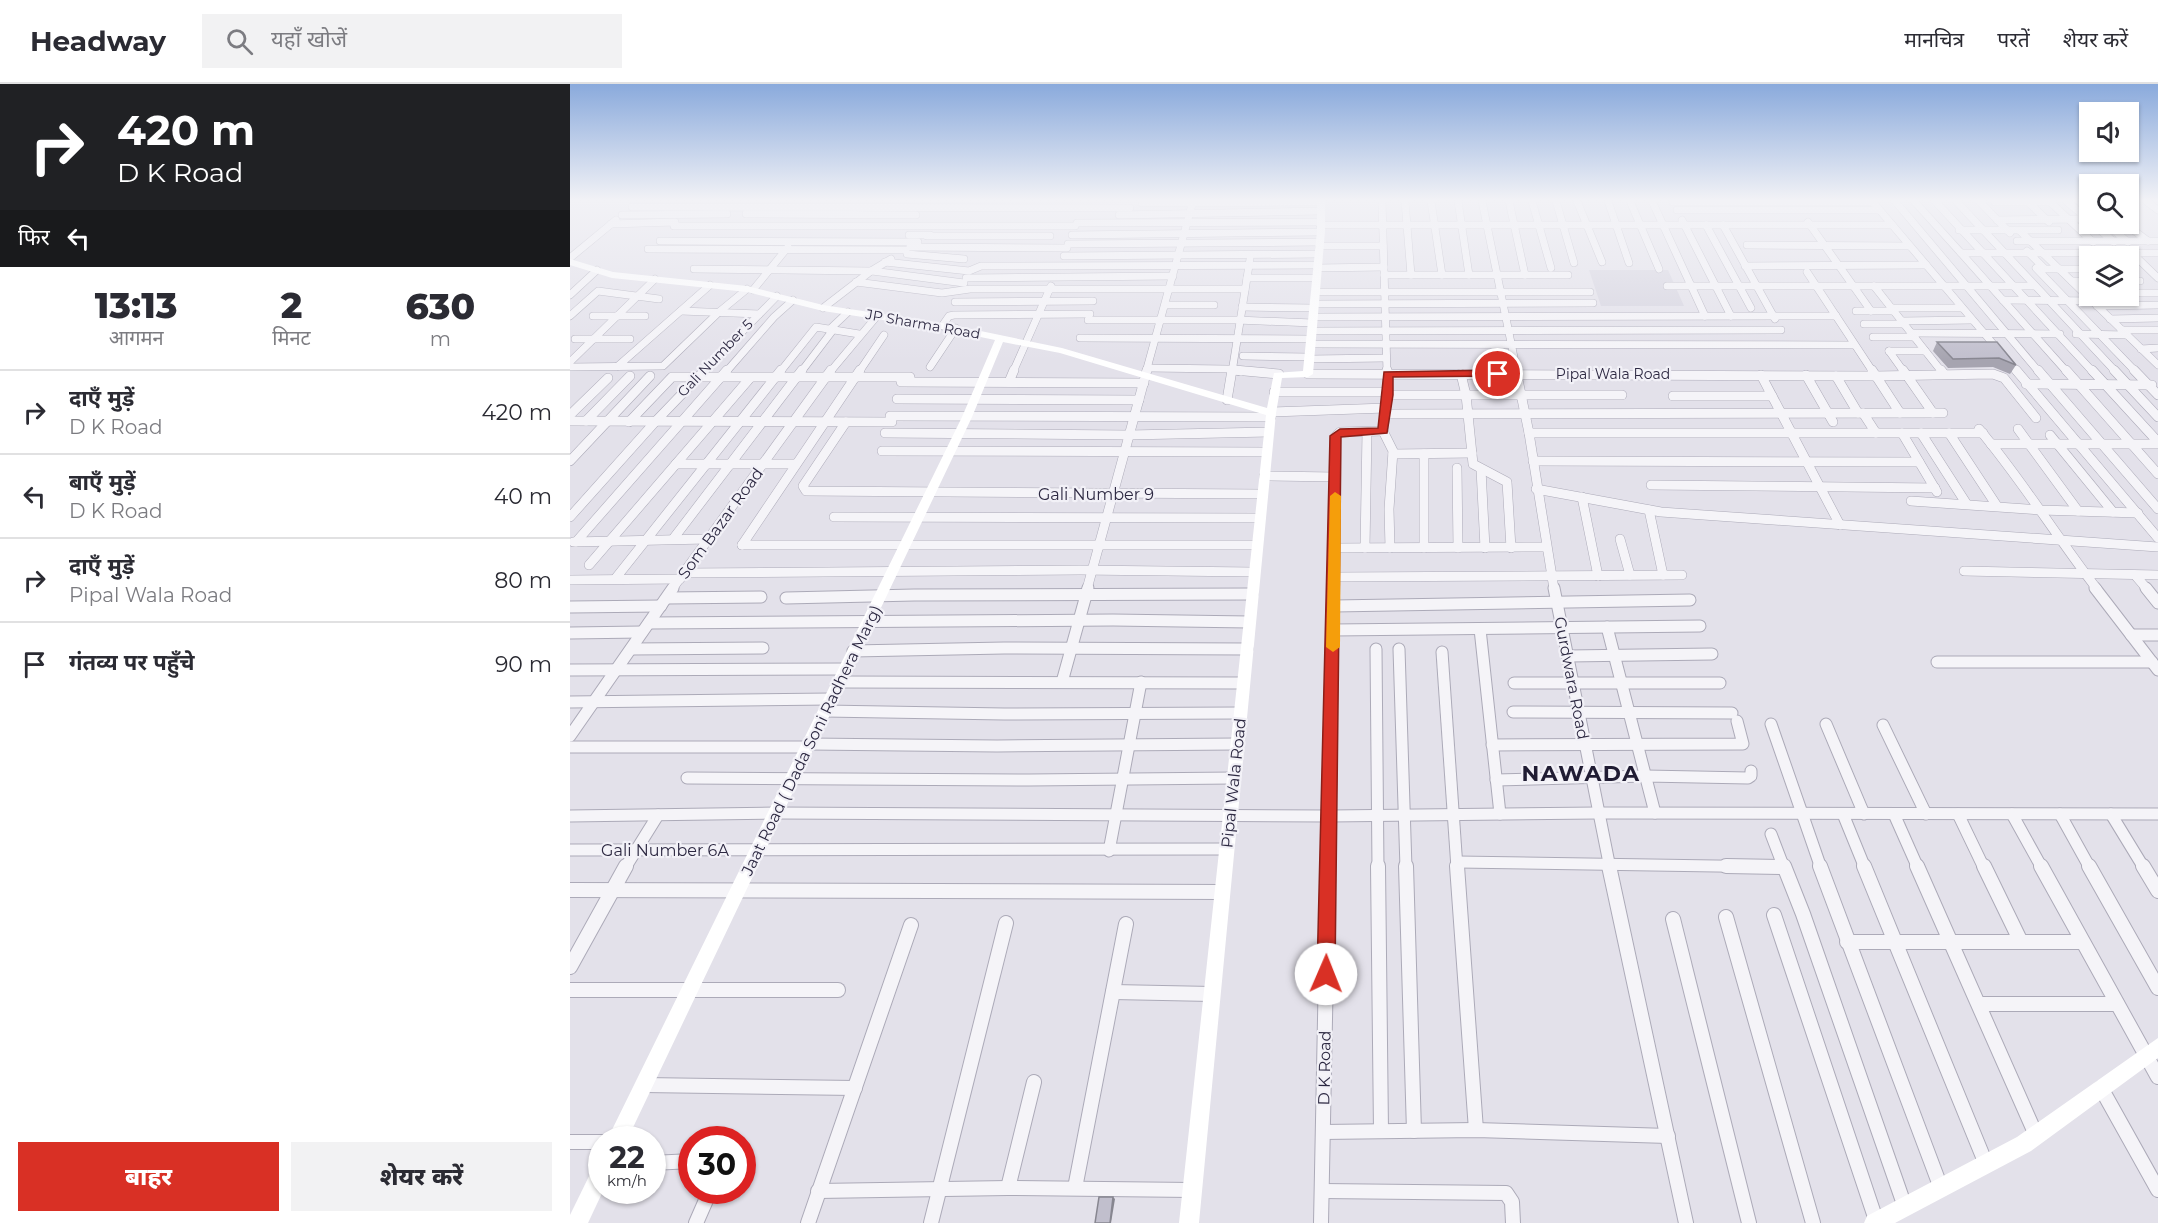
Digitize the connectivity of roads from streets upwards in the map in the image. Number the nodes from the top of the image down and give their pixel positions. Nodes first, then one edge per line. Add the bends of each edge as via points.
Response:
1 (782, 254) edge
2 (836, 254) edge
3 (898, 254) edge
4 (932, 254) edge
5 (983, 254) edge
6 (1064, 254) edge
7 (1162, 254) edge
8 (1239, 254) edge
9 (1250, 254) edge
10 (1318, 254) edge
11 (1383, 254) edge
12 (1410, 254) edge
13 (1439, 254) edge
14 (1466, 254) edge
15 (1492, 254) edge
16 (1521, 254) edge
17 (1547, 254) edge
18 (1572, 254) edge
19 (1599, 254) edge
20 (1626, 254) edge
21 (1653, 254) edge
22 (1678, 254) edge
23 (1700, 254) edge
24 (1722, 254) edge
25 (1739, 254) edge
26 (1831, 254) edge
27 (1916, 254) edge
28 (1938, 254) edge
29 (1962, 254) edge
30 (1985, 254) edge
31 (2008, 254) edge
32 (2030, 254) edge
33 (2043, 254) edge
34 (857, 255) dead end
35 (1178, 255) junction
36 (964, 259) dead end
37 (2139, 260) edge
38 (885, 262) junction
39 (1602, 262) dead end
40 (572, 263) edge
41 (1574, 263) dead end
42 (1629, 263) dead end
43 (1249, 265) junction
44 (1926, 265) junction
45 (1059, 266) junction
46 (1175, 266) junction
47 (1746, 266) junction
48 (1840, 266) junction
49 (1551, 268) dead end
50 (2036, 268) dead end
51 (694, 269) dead end
52 (769, 269) junction
53 (1659, 269) dead end
54 (2059, 269) junction
55 (2079, 269) edge
56 (597, 270) junction
57 (1317, 270) junction
58 (871, 271) junction
59 (971, 271) junction
60 (1807, 272) dead end
61 (1411, 275) junction
62 (1442, 275) junction
63 (1469, 275) junction
64 (1525, 275) junction
65 (1173, 276) junction
66 (1497, 277) junction
67 (1054, 278) junction
68 (1247, 278) junction
69 (1384, 278) junction
70 (2158, 278) edge
71 (655, 279) junction
72 (2072, 281) junction
73 (2079, 281) edge
74 (856, 282) junction
75 (964, 284) junction
76 (710, 285) junction
77 (1990, 285) junction
78 (1666, 286) dead end
79 (1692, 286) junction
80 (1716, 286) junction
81 (1740, 286) junction
82 (1757, 286) junction
83 (1856, 286) junction
84 (1874, 286) junction
85 (1942, 286) junction
86 (1966, 286) junction
87 (2014, 286) junction
88 (2035, 286) junction
89 (1818, 287) junction
90 (2079, 288) edge
91 (1170, 289) junction
92 (1245, 289) junction
93 (750, 290) junction
94 (1049, 290) junction
95 (1315, 292) junction
96 (1500, 292) junction
97 (1590, 292) dead end
98 (2139, 293) edge
99 (2158, 293) edge
100 (570, 295) edge
101 (637, 296) junction
102 (777, 296) junction
103 (659, 299) dead end
104 (794, 300) junction
105 (2003, 300) junction
106 (2026, 300) junction
107 (2048, 300) junction
108 (2079, 300) edge
109 (1093, 301) dead end
110 (2066, 301) junction
111 (1044, 302) junction
112 (955, 303) junction
113 (1503, 303) junction
114 (1593, 303) dead end
115 (2139, 303) edge
116 (1166, 305) junction
117 (1214, 305) dead end
118 (2158, 305) edge
119 (2098, 306) edge
120 (1242, 307) junction
121 (823, 308) junction
122 (1751, 308) dead end
123 (1961, 308) junction
124 (1384, 310) junction
125 (1892, 310) junction
126 (681, 311) junction
127 (1856, 311) dead end
128 (1871, 311) junction
129 (719, 312) junction
130 (848, 312) junction
131 (759, 314) junction
132 (950, 315) junction
133 (1038, 315) junction
134 (570, 316) edge
135 (593, 316) dead end
136 (617, 316) junction
137 (645, 316) dead end
138 (877, 316) junction
139 (1505, 316) junction
140 (1704, 316) junction
141 (1731, 316) junction
142 (1773, 316) junction
143 (1836, 316) junction
144 (2110, 318) junction
145 (2158, 318) edge
146 (1161, 320) junction
147 (1240, 320) junction
148 (1972, 321) junction
149 (1903, 322) junction
150 (1313, 324) junction
151 (1864, 324) dead end
152 (942, 326) junction
153 (956, 328) junction
154 (1508, 329) junction
155 (831, 330) junction
156 (1385, 330) junction
157 (1781, 330) junction
158 (2158, 330) edge
159 (2124, 332) junction
160 (1983, 333) junction
161 (2006, 333) junction
162 (859, 334) junction
163 (2034, 334) junction
164 (2058, 334) junction
165 (2079, 334) junction
166 (884, 335) dead end
167 (1913, 335) junction
168 (2099, 335) junction
169 (1157, 337) junction
170 (1237, 337) junction
171 (1873, 337) dead end
172 (1000, 338) junction
173 (1080, 338) dead end
174 (575, 339) dead end
175 (593, 339) junction
176 (630, 339) dead end
177 (1026, 344) junction
178 (1386, 344) junction
179 (1511, 344) junction
180 (1790, 344) junction
181 (1853, 345) junction
182 (2158, 348) edge
183 (2141, 349) junction
184 (1925, 351) junction
185 (1243, 356) dead end
186 (1386, 358) junction
187 (570, 362) edge
188 (1309, 363) junction
189 (2157, 364) edge
190 (618, 366) junction
191 (570, 367) edge
192 (930, 367) dead end
193 (1232, 369) junction
194 (1280, 374) junction
195 (1388, 374) junction
196 (1461, 374) junction
197 (1517, 374) junction
198 (1944, 374) junction
199 (1761, 375) junction
200 (1806, 375) junction
201 (1905, 375) junction
202 (630, 376) dead end
203 (650, 376) dead end
204 (1146, 376) junction
205 (1836, 376) junction
206 (1875, 376) junction
207 (774, 377) junction
208 (795, 377) junction
209 (826, 377) junction
210 (854, 377) junction
211 (910, 377) dead end
212 (608, 378) dead end
213 (697, 378) junction
214 (721, 378) junction
215 (750, 378) junction
216 (982, 381) junction
217 (898, 382) dead end
218 (1009, 382) junction
219 (2026, 384) junction
220 (2050, 384) junction
221 (2079, 385) junction
222 (2106, 385) junction
223 (2126, 385) junction
224 (2148, 385) junction
225 (2158, 385) edge
226 (1274, 392) junction
227 (1388, 393) junction
228 (1521, 394) junction
229 (1466, 395) junction
230 (1622, 395) dead end
231 (2158, 395) edge
232 (1673, 396) dead end
233 (1772, 396) junction
234 (897, 399) dead end
235 (974, 399) junction
236 (1139, 400) junction
237 (1227, 400) junction
238 (1385, 411) junction
239 (1780, 413) junction
240 (1828, 413) junction
241 (1860, 413) junction
242 (1900, 413) junction
243 (1933, 413) junction
244 (1943, 413) dead end
245 (1468, 414) junction
246 (1525, 414) junction
247 (570, 415) edge
248 (967, 417) junction
249 (1134, 417) junction
250 (2158, 417) edge
251 (2036, 418) dead end
252 (1271, 419) junction
253 (570, 421) edge
254 (586, 421) junction
255 (608, 422) junction
256 (629, 422) junction
257 (655, 422) junction
258 (685, 422) junction
259 (712, 422) junction
260 (739, 422) junction
261 (763, 422) junction
262 (793, 422) junction
263 (825, 422) junction
264 (846, 422) junction
265 (1833, 422) dead end
266 (2018, 429) dead end
267 (1383, 431) junction
268 (1367, 432) junction
269 (885, 433) dead end
270 (958, 433) junction
271 (1529, 433) junction
272 (1791, 433) junction
273 (1876, 433) junction
274 (1902, 433) junction
275 (1921, 433) junction
276 (1949, 433) junction
277 (1129, 435) junction
278 (2050, 435) dead end
279 (2158, 443) edge
280 (1991, 444) junction
281 (2028, 444) junction
282 (2057, 444) junction
283 (2077, 444) junction
284 (2102, 444) junction
285 (2131, 444) junction
286 (882, 451) dead end
287 (950, 451) junction
288 (1125, 452) junction
289 (1267, 452) junction
290 (1472, 453) junction
291 (1393, 454) junction
292 (1424, 454) junction
293 (570, 461) edge
294 (1533, 461) junction
295 (1807, 462) junction
296 (1919, 462) junction
297 (676, 464) junction
298 (705, 464) junction
299 (731, 464) junction
300 (763, 464) junction
301 (795, 464) junction
302 (1456, 468) dead end
303 (1481, 469) junction
304 (2158, 474) edge
305 (1264, 476) junction
306 (1335, 477) junction
307 (1651, 485) dead end
308 (1820, 488) junction
309 (1935, 488) junction
310 (1536, 489) junction
311 (930, 493) junction
312 (1113, 494) junction
313 (1262, 494) junction
314 (1581, 497) junction
315 (1911, 501) dead end
316 (1943, 501) junction
317 (1966, 503) junction
318 (1997, 506) junction
319 (2158, 509) edge
320 (1649, 510) junction
321 (2041, 510) junction
322 (2078, 511) junction
323 (2113, 512) junction
324 (2138, 513) junction
325 (570, 517) edge
326 (834, 518) dead end
327 (1260, 518) junction
328 (917, 519) junction
329 (1106, 519) junction
330 (1840, 525) junction
331 (2154, 526) edge
332 (2158, 538) edge
333 (673, 539) junction
334 (707, 539) junction
335 (1620, 539) dead end
336 (612, 540) junction
337 (645, 540) junction
338 (2059, 540) junction
339 (573, 542) edge
340 (905, 544) junction
341 (1101, 545) junction
342 (1257, 545) junction
343 (1546, 547) junction
344 (2158, 547) edge
345 (1335, 548) junction
346 (1365, 548) junction
347 (1390, 548) junction
348 (1424, 548) junction
349 (1458, 548) junction
350 (1485, 548) junction
351 (1511, 548) junction
352 (589, 565) dead end
353 (1092, 570) junction
354 (892, 571) junction
355 (1964, 571) dead end
356 (1254, 572) junction
357 (2084, 574) junction
358 (1630, 575) junction
359 (1663, 575) junction
360 (1682, 575) dead end
361 (2135, 575) junction
362 (682, 576) junction
363 (1552, 576) junction
364 (1598, 576) junction
365 (2158, 576) edge
366 (1335, 577) junction
367 (615, 579) junction
368 (570, 580) edge
369 (1252, 594) junction
370 (1086, 595) junction
371 (880, 596) junction
372 (761, 597) dead end
373 (786, 597) dead end
374 (1690, 600) dead end
375 (1557, 601) junction
376 (664, 602) junction
377 (2158, 603) edge
378 (1334, 606) junction
379 (570, 607) edge
380 (1079, 620) junction
381 (867, 622) junction
382 (1249, 622) junction
383 (649, 623) junction
384 (1700, 626) dead end
385 (1607, 627) junction
386 (1562, 628) junction
387 (1480, 629) junction
388 (1334, 630) junction
389 (642, 632) junction
390 (570, 633) edge
391 (2131, 635) junction
392 (2158, 635) edge
393 (762, 648) dead end
394 (1071, 648) junction
395 (631, 649) junction
396 (1247, 649) junction
397 (1376, 649) dead end
398 (1399, 649) dead end
399 (853, 651) junction
400 (1442, 652) dead end
401 (1614, 654) junction
402 (1712, 654) dead end
403 (1568, 656) junction
404 (1937, 662) dead end
405 (2155, 666) edge
406 (570, 670) edge
407 (616, 670) junction
408 (842, 676) junction
409 (1062, 682) junction
410 (1142, 682) junction
411 (1514, 682) dead end
412 (1622, 682) junction
413 (1243, 683) junction
414 (1573, 683) junction
415 (1720, 683) dead end
416 (570, 702) edge
417 (593, 702) junction
418 (828, 705) junction
419 (1514, 712) dead end
420 (1579, 712) junction
421 (1630, 712) junction
422 (1240, 713) junction
423 (1135, 714) junction
424 (1771, 724) dead end
425 (1826, 724) dead end
426 (1883, 725) dead end
427 (570, 736) edge
428 (1237, 744) junction
429 (1638, 744) junction
430 (809, 745) junction
431 (1129, 745) junction
432 (1492, 745) junction
433 (1585, 745) junction
434 (570, 747) edge
435 (1751, 771) dead end
436 (1646, 776) junction
437 (687, 778) dead end
438 (793, 778) junction
439 (1234, 778) junction
440 (1592, 778) junction
441 (1122, 780) junction
442 (1496, 780) junction
443 (776, 813) junction
444 (1598, 813) junction
445 (1654, 813) junction
446 (1116, 814) junction
447 (1500, 814) junction
448 (1800, 814) junction
449 (1843, 814) junction
450 (1864, 814) junction
451 (1894, 814) junction
452 (1926, 814) junction
453 (1958, 814) junction
454 (2012, 814) junction
455 (2060, 814) junction
456 (2111, 814) junction
457 (2158, 814) edge
458 (658, 815) junction
459 (1230, 815) junction
460 (1455, 815) junction
461 (570, 816) edge
462 (1330, 816) junction
463 (1377, 816) junction
464 (1402, 816) junction
465 (1771, 834) dead end
466 (1227, 849) junction
467 (570, 850) edge
468 (636, 850) junction
469 (759, 850) junction
470 (1109, 850) junction
471 (1458, 862) junction
472 (1610, 866) junction
473 (1783, 867) junction
474 (570, 890) edge
475 (611, 890) junction
476 (739, 890) junction
477 (2158, 891) edge
478 (1222, 892) junction
479 (1774, 915) dead end
480 (1726, 917) dead end
481 (1673, 920) dead end
482 (1006, 923) dead end
483 (1126, 924) dead end
484 (911, 925) dead end
485 (1847, 942) junction
486 (1895, 942) junction
487 (1950, 942) junction
488 (2021, 942) junction
489 (2082, 942) junction
490 (570, 967) edge
491 (2158, 988) edge
492 (570, 990) edge
493 (690, 990) junction
494 (838, 990) dead end
495 (1113, 992) junction
496 (1212, 994) junction
497 (2117, 1004) junction
498 (1979, 1005) junction
499 (2152, 1052) edge
500 (2158, 1077) edge
501 (1034, 1082) dead end
502 (644, 1084) junction
503 (855, 1088) junction
504 (2101, 1088) junction
505 (624, 1126) edge
506 (1476, 1130) junction
507 (1381, 1131) junction
508 (1414, 1131) junction
509 (1323, 1132) junction
510 (2037, 1135) junction
511 (1668, 1136) junction
512 (570, 1142) edge
513 (588, 1142) edge
514 (1986, 1164) junction
515 (1008, 1188) junction
516 (1075, 1188) junction
517 (1941, 1188) junction
518 (940, 1190) junction
519 (1192, 1190) junction
520 (2158, 1190) edge
521 (818, 1191) junction
522 (1322, 1191) junction
523 (588, 1201) edge
524 (704, 1204) edge
525 (1905, 1207) junction
526 (578, 1223) edge
527 (696, 1223) edge
528 (808, 1223) edge
529 (931, 1223) edge
530 (1189, 1223) edge
531 (1321, 1223) edge
532 (1513, 1223) edge
533 (1686, 1223) edge
534 (1749, 1223) edge
535 (1813, 1223) edge
536 (1876, 1223) edge

1 - 52 street
2 - 34 street
3 - 38 street
4 - 36 street
5 - 59 street
6 - 45 street
7 - 35 street
8 - 35 street
9 - 43 street
10 - 57 street
11 - 69 street
12 - 61 street
13 - 62 street
14 - 63 street
15 - 66 street, Gurdwara Road
16 - 64 street
17 - 49 street
18 - 41 street
19 - 39 street
20 - 42 street
21 - 53 street
22 - 79 street
23 - 80 street
24 - 81 street
25 - 47 street
26 - 48 street
27 - 44 street
28 - 86 street
29 - 77 street
30 - 87 street
31 - 88 street
32 - 54 street via 2045,269
33 - 54 street
35 - 46 street
37 - 70 street
38 - 58 street
38 - 59 street
40 - 56 street, JP Sharma Road
43 - 46 street
43 - 57 street
43 - 68 street
44 - 48 street
44 - 85 street
45 - 46 street
45 - 59 street via 981,266
45 - 67 street
46 - 65 street
47 - 48 street
47 - 82 street
48 - 83 street
50 - 110 street
51 - 52 street
52 - 58 street
52 - 93 street
54 - 55 street
54 - 72 street
56 - 71 street, JP Sharma Road
56 - 100 street
57 - 68 street
57 - 69 street
57 - 95 street
58 - 74 street
58 - 75 street
59 - 75 street
60 - 89 street
61 - 62 street
61 - 69 street
62 - 63 street
63 - 66 street
64 - 66 street
64 - 66 street via 1567,277
65 - 67 street
65 - 91 street
66 - 69 street
66 - 96 street, Gurdwara Road
67 - 75 street
67 - 94 street
68 - 92 street
69 - 95 street
69 - 96 street
69 - 124 street
71 - 76 street, JP Sharma Road
71 - 101 street
72 - 73 street
72 - 90 street
74 - 75 street via 950,293
74 - 121 street
75 - 94 street
75 - 112 street
76 - 93 street, JP Sharma Road
76 - 126 street
77 - 86 street
77 - 87 street
77 - 105 street
78 - 79 street
79 - 80 street
79 - 140 street
80 - 81 street
80 - 141 street
81 - 82 street
81 - 122 street
82 - 89 street
82 - 142 street
83 - 84 street
83 - 89 street
83 - 128 street
84 - 85 street
84 - 125 street
85 - 86 street
85 - 123 street
86 - 161 street
87 - 88 street
87 - 106 street
88 - 107 street
89 - 143 street
91 - 92 street
91 - 94 street
91 - 116 street
92 - 120 street
93 - 102 street, JP Sharma Road
93 - 129 street
94 - 111 street
95 - 150 street
96 - 97 street
96 - 113 street, Gurdwara Road
98 - 99 street
101 - 103 street
101 - 134 street via 598,291
101 - 136 street
102 - 104 street, JP Sharma Road
102 - 131 street, Gali Number 5
104 - 121 street, JP Sharma Road
104 - 214 street
105 - 106 street
105 - 163 street
106 - 107 street
106 - 164 street
107 - 110 street
107 - 165 street
108 - 110 street
109 - 111 street
110 - 168 street
111 - 112 street
111 - 133 street
112 - 132 street
113 - 114 street
113 - 124 street
113 - 139 street, Gurdwara Road
115 - 118 street
116 - 117 street
116 - 146 street
119 - 144 street
120 - 147 street
120 - 150 street
121 - 130 street, JP Sharma Road
123 - 125 street
123 - 148 street
124 - 139 street
124 - 150 street
124 - 150 street
124 - 156 street
125 - 128 street
125 - 149 street
126 - 129 street
126 - 190 street
127 - 128 street
129 - 131 street
129 - 190 street via 663,366
130 - 138 street, JP Sharma Road
130 - 155 street
131 - 213 street, Gali Number 5
132 - 133 street
132 - 152 street
133 - 146 street
133 - 177 street
135 - 136 street
136 - 137 street
136 - 175 street
138 - 152 street, JP Sharma Road
138 - 162 street, Som Bazar Road
139 - 140 street
139 - 154 street, Gurdwara Road
140 - 141 street
141 - 142 street
142 - 143 street
142 - 157 street
143 - 181 street
144 - 145 street
144 - 159 street
146 - 147 street
146 - 169 street
147 - 150 street
147 - 170 street
148 - 149 street
148 - 160 street
149 - 151 street
149 - 167 street
150 - 156 street
150 - 170 street
150 - 178 street
150 - 188 street
152 - 153 street, JP Sharma Road
153 - 172 street, JP Sharma Road
153 - 192 street
154 - 156 street
154 - 157 street
154 - 179 street, Gurdwara Road
155 - 162 street
155 - 207 street via 816,327
155 - 208 street
156 - 178 street
157 - 180 street
158 - 159 street
159 - 168 street
159 - 183 street
160 - 161 street
160 - 167 street
160 - 219 street
161 - 163 street
161 - 220 street
162 - 209 street, Som Bazar Road
163 - 164 street
163 - 221 street
164 - 165 street
164 - 222 street
165 - 168 street
165 - 223 street
166 - 210 street
167 - 171 street
167 - 184 street
168 - 224 street
169 - 170 street
169 - 173 street
169 - 204 street
170 - 193 street
172 - 177 street, JP Sharma Road
172 - 216 street, Jaat Road ( Dada Soni Radhera Marg)
174 - 175 street
175 - 176 street
175 - 187 street
177 - 204 street, JP Sharma Road
177 - 218 street
178 - 179 street
178 - 186 street
179 - 180 street
179 - 197 street, Gurdwara Road
180 - 181 street
181 - 206 street
182 - 183 street
183 - 189 street
184 - 198 street
184 - 201 street via 1890,351
185 - 188 street
186 - 188 street
186 - 195 street
188 - 194 street, Pipal Wala Road
188 - 195 street, Pipal Wala Road
190 - 191 street
193 - 194 street
193 - 204 street
193 - 237 street
194 - 226 street, Pipal Wala Road
195 - 196 street, Pipal Wala Road
195 - 227 street
196 - 197 street, Pipal Wala Road
196 - 229 street
197 - 199 street, Pipal Wala Road
197 - 228 street, Gurdwara Road
198 - 201 street, Pipal Wala Road
198 - 251 street, Pipal Wala Road via 2000,375
199 - 200 street, Pipal Wala Road
199 - 233 street
200 - 205 street, Pipal Wala Road
200 - 240 street
201 - 206 street, Pipal Wala Road
201 - 243 street
202 - 254 street
203 - 255 street
204 - 218 street
204 - 236 street
204 - 237 street, JP Sharma Road
205 - 206 street, Pipal Wala Road
205 - 241 street
206 - 242 street
207 - 208 street
207 - 215 street
207 - 260 street
208 - 209 street
208 - 261 street
209 - 210 street
209 - 262 street, Som Bazar Road
210 - 211 street
210 - 263 street
212 - 247 street
213 - 214 street
213 - 256 street via 667,380
213 - 257 street, Gali Number 5
214 - 215 street
214 - 258 street
215 - 259 street
216 - 217 street
216 - 218 street
216 - 235 street, Jaat Road ( Dada Soni Radhera Marg)
219 - 220 street
219 - 283 street
220 - 221 street
220 - 284 street
221 - 222 street
221 - 285 street
222 - 223 street
222 - 279 street
223 - 224 street
223 - 250 street
224 - 225 street
224 - 231 street
226 - 227 street
226 - 252 street, Pipal Wala Road
227 - 229 street
227 - 238 street
228 - 229 street
228 - 230 street
228 - 246 street, Gurdwara Road
229 - 245 street
232 - 233 street
233 - 239 street
234 - 235 street
235 - 236 street
235 - 248 street, Jaat Road ( Dada Soni Radhera Marg)
236 - 249 street
237 - 252 street, JP Sharma Road
238 - 245 street
238 - 252 street
238 - 267 street
239 - 240 street
239 - 246 street
239 - 272 street
240 - 241 street
240 - 265 street
241 - 242 street
241 - 273 street
242 - 243 street
243 - 244 street
245 - 246 street
245 - 290 street
246 - 271 street, Gurdwara Road
248 - 249 street
248 - 264 street
248 - 270 street, Jaat Road ( Dada Soni Radhera Marg)
249 - 252 street
249 - 277 street
252 - 277 street
252 - 289 street, Pipal Wala Road
253 - 254 street
254 - 255 street
255 - 256 street
255 - 293 street
256 - 257 street
257 - 258 street
257 - 325 street, Gali Number 5
258 - 259 street
258 - 339 street
259 - 260 street
259 - 297 street
260 - 261 street
260 - 298 street
261 - 262 street
261 - 299 street
262 - 263 street
262 - 300 street, Som Bazar Road
263 - 264 street
263 - 301 street
264 - 311 street, Gali Number 9 via 804,489 816,493
266 - 281 street
267 - 268 street, D K Road
267 - 291 street
268 - 306 street, D K Road via 1336,434
268 - 346 street
269 - 270 street
270 - 277 street
270 - 287 street, Jaat Road ( Dada Soni Radhera Marg)
271 - 272 street
271 - 294 street, Gurdwara Road
272 - 273 street
272 - 295 street
273 - 274 street
274 - 275 street
274 - 296 street
275 - 276 street
275 - 317 street
276 - 280 street via 1981,431
276 - 318 street
277 - 288 street
278 - 282 street
279 - 285 street
280 - 281 street
280 - 321 street
281 - 282 street
281 - 322 street
282 - 283 street
282 - 323 street
283 - 284 street
283 - 324 street
284 - 285 street
284 - 319 street
285 - 304 street
286 - 287 street
287 - 288 street
287 - 311 street, Jaat Road ( Dada Soni Radhera Marg)
288 - 289 street
288 - 312 street
289 - 305 street, Pipal Wala Road
290 - 292 street
290 - 303 street via 1473,464
291 - 292 street
291 - 347 street
292 - 348 street
294 - 295 street
294 - 310 street, Gurdwara Road
295 - 296 street
295 - 308 street
296 - 309 street
297 - 298 street
297 - 336 street
298 - 299 street
298 - 337 street
299 - 300 street
299 - 333 street
300 - 301 street
300 - 334 street, Som Bazar Road
301 - 340 street via 742,545
302 - 349 street
303 - 350 street
303 - 351 street via 1506,480
305 - 306 street
305 - 313 street, Pipal Wala Road
306 - 345 street, D K Road
307 - 308 street
308 - 309 street
308 - 330 street
309 - 316 street
310 - 314 street
310 - 343 street, Gurdwara Road
311 - 312 street, Gali Number 9
311 - 328 street, Jaat Road ( Dada Soni Radhera Marg)
312 - 313 street, Gali Number 9
312 - 329 street
313 - 327 street, Pipal Wala Road
314 - 320 street
314 - 364 street
315 - 316 street
316 - 317 street
317 - 318 street
318 - 321 street
320 - 330 street
320 - 359 street
321 - 322 street
321 - 338 street
322 - 323 street
323 - 324 street
324 - 331 street
326 - 328 street
327 - 329 street
327 - 342 street, Pipal Wala Road
328 - 329 street
328 - 340 street, Jaat Road ( Dada Soni Radhera Marg)
329 - 341 street
330 - 338 street
331 - 332 street
333 - 334 street
333 - 337 street
334 - 362 street, Som Bazar Road
335 - 358 street
336 - 337 street
336 - 339 street
336 - 352 street
337 - 367 street
338 - 344 street
338 - 357 street
340 - 341 street
340 - 354 street, Jaat Road ( Dada Soni Radhera Marg)
341 - 342 street
341 - 353 street
342 - 356 street, Pipal Wala Road
343 - 351 street
343 - 363 street, Gurdwara Road
345 - 346 street
345 - 366 street, D K Road
346 - 347 street
347 - 348 street
348 - 349 street
349 - 350 street
350 - 351 street
353 - 354 street
353 - 356 street
353 - 370 street
354 - 362 street
354 - 371 street, Jaat Road ( Dada Soni Radhera Marg)
355 - 357 street
356 - 369 street, Pipal Wala Road
357 - 361 street
357 - 391 street
358 - 359 street
358 - 364 street
359 - 360 street
361 - 365 street
361 - 377 street
362 - 367 street
362 - 376 street, Som Bazar Road
363 - 364 street
363 - 366 street
363 - 375 street, Gurdwara Road
366 - 378 street, D K Road
367 - 368 street
369 - 370 street
369 - 382 street, Pipal Wala Road
370 - 371 street
370 - 380 street
371 - 373 street
371 - 381 street, Jaat Road ( Dada Soni Radhera Marg)
372 - 376 street
374 - 375 street
375 - 378 street
375 - 386 street, Gurdwara Road
376 - 379 street
376 - 383 street, Som Bazar Road
378 - 388 street, D K Road
380 - 381 street
380 - 382 street
380 - 394 street
381 - 383 street
381 - 399 street, Jaat Road ( Dada Soni Radhera Marg)
382 - 396 street, Pipal Wala Road
383 - 389 street, Som Bazar Road
384 - 385 street
385 - 386 street
385 - 401 street
386 - 387 street
386 - 403 street, Gurdwara Road
387 - 388 street
387 - 432 street
388 - 462 street, D K Road
389 - 390 street
389 - 395 street, Som Bazar Road
391 - 392 street
391 - 405 street
393 - 395 street
394 - 396 street
394 - 399 street
394 - 409 street
395 - 407 street, Som Bazar Road
396 - 413 street, Pipal Wala Road
397 - 463 street
398 - 464 street
399 - 408 street, Jaat Road ( Dada Soni Radhera Marg)
400 - 460 street
401 - 402 street
401 - 403 street
401 - 412 street
403 - 414 street, Gurdwara Road
404 - 405 street
406 - 407 street
407 - 408 street
407 - 417 street, Som Bazar Road
408 - 409 street
408 - 418 street, Jaat Road ( Dada Soni Radhera Marg)
409 - 410 street
410 - 413 street
410 - 423 street
411 - 414 street
412 - 414 street
412 - 415 street
412 - 421 street
413 - 422 street, Pipal Wala Road
414 - 420 street, Gurdwara Road
416 - 417 street
417 - 418 street
417 - 427 street, Som Bazar Road
418 - 423 street
418 - 430 street, Jaat Road ( Dada Soni Radhera Marg)
419 - 420 street
420 - 421 street
420 - 433 street, Gurdwara Road
421 - 429 street
421 - 429 street via 1734,717 1743,744
422 - 423 street
422 - 428 street, Pipal Wala Road
423 - 431 street
424 - 448 street
425 - 450 street
426 - 452 street
428 - 431 street
428 - 439 street, Pipal Wala Road
429 - 433 street
429 - 436 street
430 - 431 street
430 - 434 street
430 - 438 street, Jaat Road ( Dada Soni Radhera Marg)
431 - 441 street
432 - 433 street
432 - 442 street
433 - 440 street, Gurdwara Road
435 - 436 street via 1748,778
436 - 440 street
436 - 445 street
437 - 438 street
438 - 441 street
438 - 443 street, Jaat Road ( Dada Soni Radhera Marg)
439 - 441 street
439 - 459 street, Pipal Wala Road
440 - 442 street
440 - 444 street, Gurdwara Road
441 - 446 street
442 - 447 street
443 - 446 street
443 - 458 street
443 - 469 street, Jaat Road ( Dada Soni Radhera Marg)
444 - 445 street
444 - 447 street
444 - 472 street, Gurdwara Road
445 - 448 street
446 - 459 street
446 - 470 street
447 - 460 street
448 - 449 street
448 - 485 street
449 - 450 street
449 - 486 street
450 - 451 street
451 - 452 street
451 - 487 street
452 - 453 street
453 - 454 street
453 - 488 street
454 - 455 street
454 - 489 street
455 - 456 street
455 - 491 street
456 - 457 street
456 - 477 street
458 - 461 street
458 - 468 street
459 - 462 street
459 - 466 street, Pipal Wala Road
460 - 464 street
460 - 471 street
462 - 463 street
462 - 509 street, D K Road
463 - 464 street
463 - 507 street
464 - 508 street
465 - 473 street
466 - 470 street, Gali Number 6A
466 - 478 street, Pipal Wala Road
467 - 468 street, Gali Number 6A
468 - 469 street, Gali Number 6A
468 - 475 street
469 - 470 street, Gali Number 6A
469 - 476 street, Jaat Road ( Dada Soni Radhera Marg)
471 - 472 street
471 - 506 street
472 - 473 street
472 - 511 street, Gurdwara Road
473 - 525 street
474 - 475 street
475 - 476 street
475 - 490 street
476 - 478 street
476 - 493 street, Jaat Road ( Dada Soni Radhera Marg)
478 - 496 street, Pipal Wala Road
479 - 536 street
480 - 535 street
481 - 534 street
482 - 518 street
483 - 495 street
484 - 503 street
485 - 486 street
485 - 517 street
486 - 487 street
486 - 514 street
487 - 488 street
487 - 498 street
488 - 489 street
489 - 497 street
492 - 493 street
493 - 494 street
493 - 502 street, Jaat Road ( Dada Soni Radhera Marg)
495 - 496 street
495 - 516 street
496 - 519 street, Pipal Wala Road
497 - 498 street
497 - 499 street
498 - 510 street
499 - 500 street
499 - 504 street
501 - 515 street
502 - 503 street
502 - 505 street, Jaat Road ( Dada Soni Radhera Marg)
503 - 521 street
504 - 510 street
504 - 520 street
506 - 508 street
506 - 511 street
507 - 508 street
507 - 509 street
509 - 522 street, D K Road
510 - 514 street
511 - 533 street, Gurdwara Road
512 - 513 street
514 - 517 street
515 - 516 street
515 - 518 street
516 - 519 street
517 - 525 street
518 - 521 street
518 - 529 street
519 - 530 street, Pipal Wala Road
521 - 528 street
522 - 531 street, D K Road
522 - 532 street via 1506,1193 1512,1202
523 - 526 street
524 - 527 street
525 - 536 street

